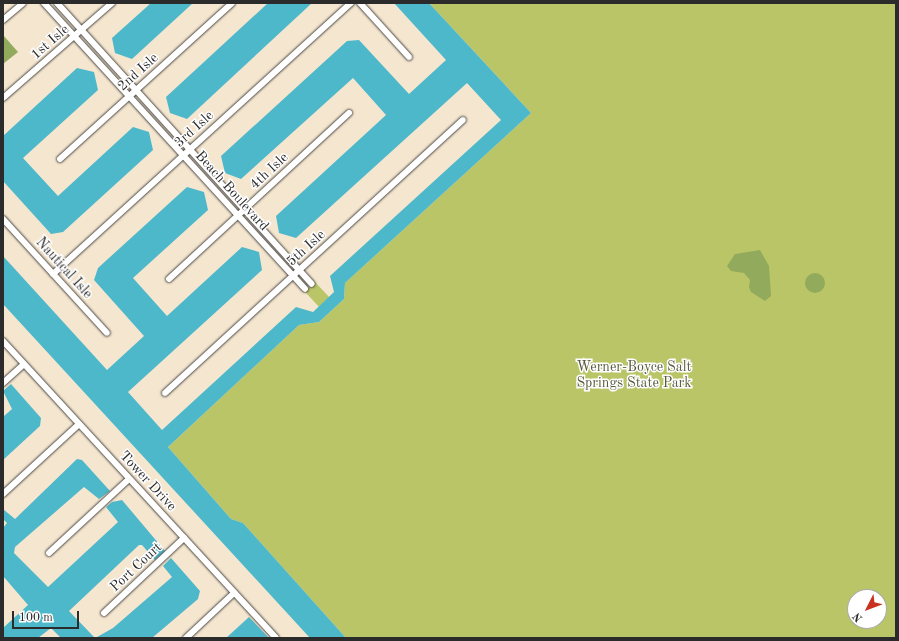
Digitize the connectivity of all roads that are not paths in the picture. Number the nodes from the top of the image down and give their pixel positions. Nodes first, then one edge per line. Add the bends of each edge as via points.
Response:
1 (23, 3) edge
2 (44, 3) edge
3 (57, 3) edge
4 (112, 3) edge
5 (232, 3) edge
6 (351, 3) edge
7 (360, 3) edge
8 (3, 20) edge
9 (81, 30) junction
10 (74, 36) junction
11 (409, 57) dead end
12 (136, 90) junction
13 (129, 97) junction
14 (3, 98) edge
15 (349, 113) dead end
16 (463, 120) dead end
17 (190, 149) junction
18 (183, 156) junction
19 (60, 159) dead end
20 (244, 209) junction
21 (238, 216) junction
22 (3, 219) edge
23 (300, 270) junction
24 (53, 274) junction
25 (293, 276) junction
26 (169, 279) dead end
27 (312, 284) dead end
28 (305, 289) dead end
29 (107, 333) dead end
30 (3, 341) edge
31 (24, 364) junction
32 (3, 383) edge
33 (165, 393) dead end
34 (79, 424) junction
35 (129, 479) junction
36 (3, 494) edge
37 (184, 538) junction
38 (50, 553) dead end
39 (234, 593) junction
40 (104, 613) dead end
41 (186, 638) edge
42 (276, 638) edge

1 - 8 street
2 - 10 street, Beach Boulevard
3 - 9 street, Beach Boulevard
4 - 9 street, 1st Isle
5 - 12 street, 2nd Isle
6 - 17 street, 3rd Isle
7 - 11 street
9 - 10 street, 1st Isle
9 - 12 street, Beach Boulevard
10 - 13 street, Beach Boulevard
10 - 14 street, 1st Isle
12 - 13 street, 2nd Isle
12 - 17 street, Beach Boulevard
13 - 18 street, Beach Boulevard
13 - 19 street, 2nd Isle
15 - 20 street, 4th Isle
16 - 23 street, 5th Isle
17 - 18 street, 3rd Isle
17 - 20 street, Beach Boulevard
18 - 21 street, Beach Boulevard
18 - 24 street, 3rd Isle
20 - 21 street, 4th Isle
20 - 23 street, Beach Boulevard
21 - 25 street, Beach Boulevard
21 - 26 street, 4th Isle
22 - 24 street, Nautical Isle
23 - 25 street, 5th Isle
23 - 27 street, Beach Boulevard
24 - 29 street, Nautical Isle
25 - 28 street, Beach Boulevard
25 - 33 street, 5th Isle
30 - 31 street, Tower Drive
31 - 32 street
31 - 34 street, Tower Drive
34 - 35 street, Tower Drive
34 - 36 street
35 - 37 street, Tower Drive
35 - 38 street
37 - 39 street, Tower Drive
37 - 40 street, Port Court
39 - 41 street
39 - 42 street, Tower Drive

